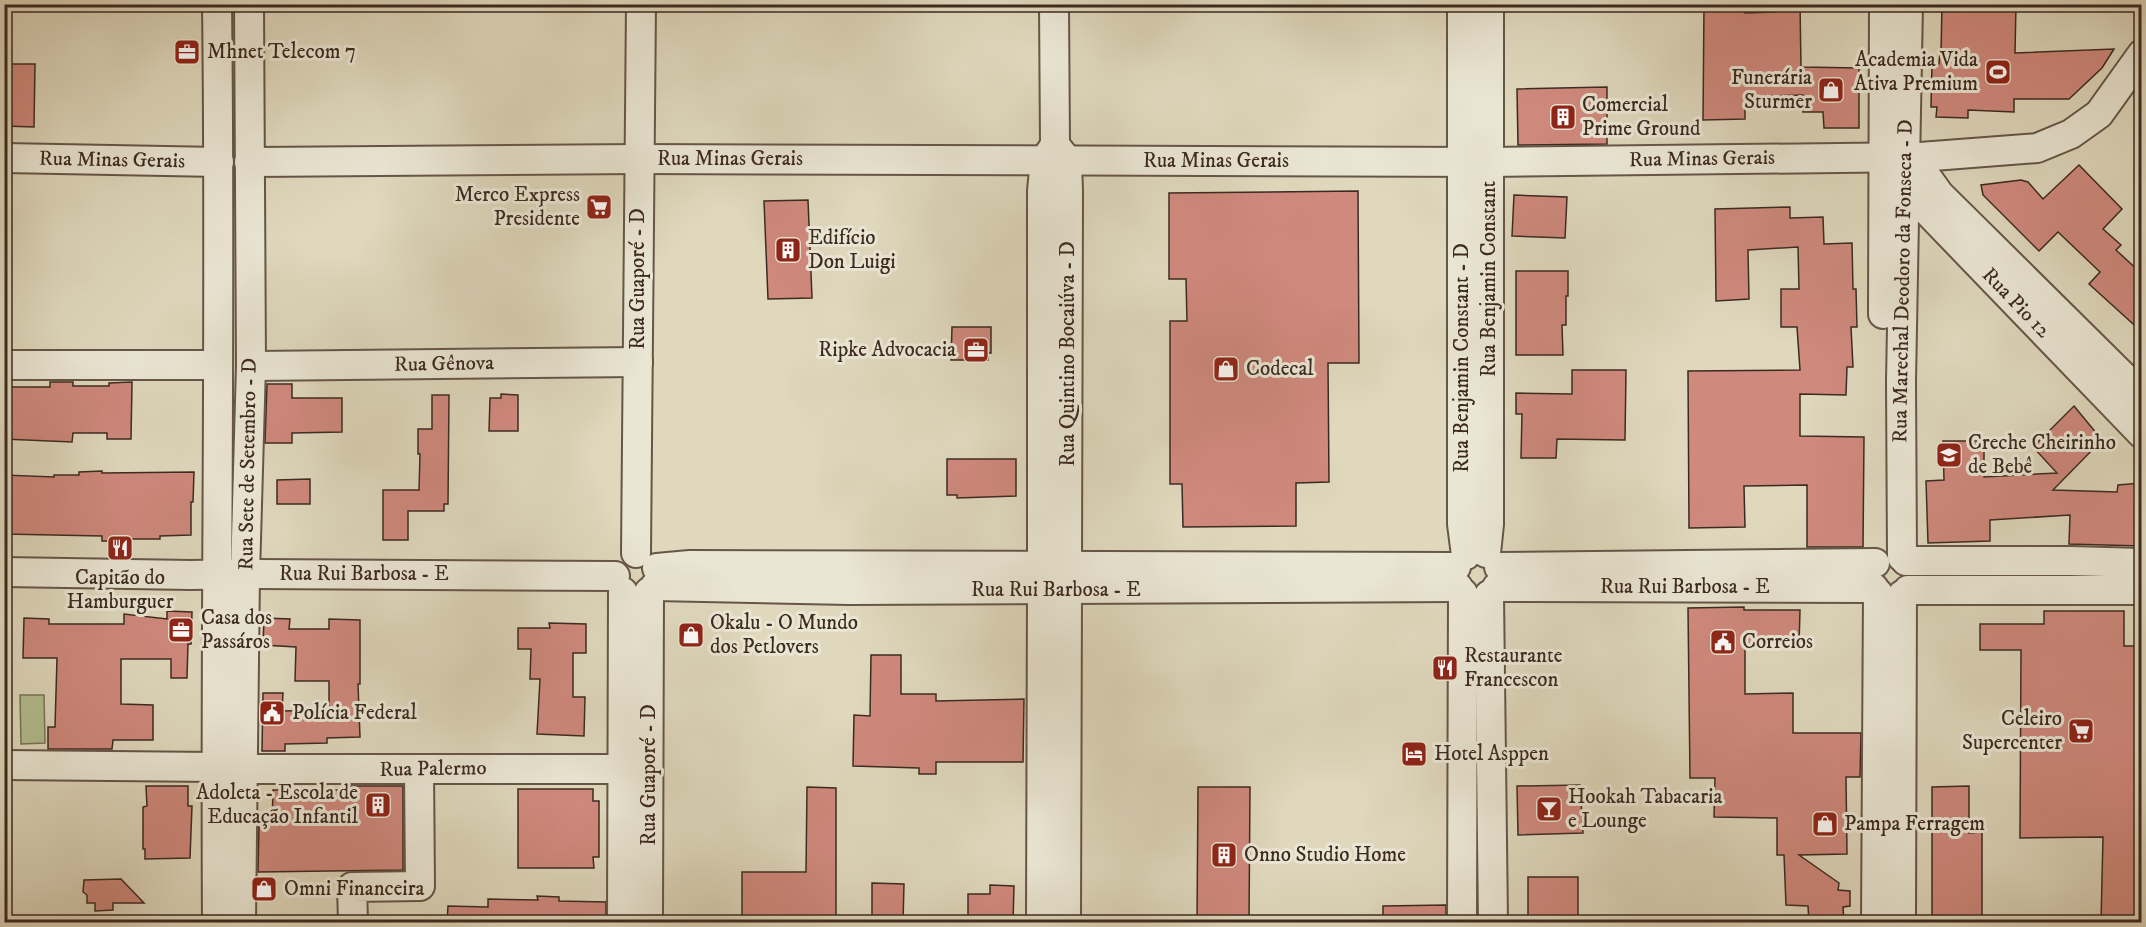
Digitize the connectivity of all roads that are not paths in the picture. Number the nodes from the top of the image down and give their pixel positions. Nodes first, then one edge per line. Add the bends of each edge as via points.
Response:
1 (217, 4) edge
2 (249, 4) edge
3 (641, 4) edge
4 (1054, 4) edge
5 (1462, 4) edge
6 (1489, 4) edge
7 (1884, 4) edge
8 (1908, 4) edge
9 (2142, 54) edge
10 (1056, 155) junction
11 (1904, 157) junction
12 (4, 158) edge
13 (639, 159) junction
14 (219, 162) junction
15 (249, 162) junction
16 (1475, 162) junction
17 (1894, 188) junction
18 (638, 362) junction
19 (4, 365) edge
20 (218, 365) junction
21 (251, 366) junction
22 (2142, 395) edge
23 (2140, 428) edge
24 (2142, 563) edge
25 (4, 573) edge
26 (231, 574) junction
27 (1477, 575) junction
28 (1891, 575) junction
29 (639, 578) junction
30 (1054, 578) junction
31 (2142, 590) edge
32 (4, 765) edge
33 (229, 768) junction
34 (623, 769) junction
35 (419, 770) junction
36 (635, 910) edge
37 (216, 922) edge
38 (241, 922) edge
39 (353, 922) edge
40 (1041, 922) edge
41 (1066, 922) edge
42 (1462, 922) edge
43 (1493, 922) edge
44 (1876, 922) edge
45 (1901, 922) edge

1 - 14 street, Rua Sete de Setembro - D
2 - 15 street, Rua Sete de Setembro - D
3 - 13 street, Rua Guaporé - D
4 - 10 street, Rua Quintino Bocaiúva - D
5 - 16 street, Rua Benjamin Constant
6 - 16 street, Rua Benjamin Constant
7 - 11 street, Rua Marechal Deodoro da Fonseca - D
8 - 11 street, Rua Marechal Deodoro da Fonseca - D
9 - 11 street, Rua Minas Gerais via 2099,114 2071,134 2037,148
10 - 13 street, Rua Minas Gerais
10 - 16 street, Rua Minas Gerais
10 - 30 street, Rua Quintino Bocaiúva - D via 1042,190 1055,290
11 - 16 street, Rua Minas Gerais
11 - 17 street, Rua Marechal Deodoro da Fonseca - D
11 - 22 street, Rua Pio 12
12 - 14 street, Rua Minas Gerais
13 - 15 street, Rua Minas Gerais
13 - 18 street, Rua Guaporé - D
14 - 20 street, Rua Sete de Setembro - D
15 - 21 street, Rua Sete de Setembro - D
16 - 27 street, Rua Benjamin Constant via 1475,370 1489,524
17 - 23 street, Rua Pio 12
17 - 28 street, Rua Marechal Deodoro da Fonseca - D
18 - 21 street, Rua Gênova
18 - 29 street, Rua Guaporé - D
19 - 20 street
20 - 26 street, Rua Sete de Setembro - D via 219,458
21 - 26 street, Rua Sete de Setembro - D
24 - 28 street, Rua Rui Barbosa - E via 2071,561
25 - 26 street, Rua Rui Barbosa - E
26 - 29 street, Rua Rui Barbosa - E
26 - 33 street, Rua Sete de Setembro - D
27 - 28 street, Rua Rui Barbosa - E
27 - 30 street, Rua Rui Barbosa - E
27 - 42 street
27 - 43 street
28 - 31 street, Rua Rui Barbosa - E
28 - 44 street, Rua Marechal Deodoro da Fonseca - D
28 - 45 street, Rua Marechal Deodoro da Fonseca - D
29 - 30 street, Rua Rui Barbosa - E via 850,590
29 - 34 street, Rua Guaporé - D via 623,633
29 - 36 street, Rua Guaporé - D
30 - 40 street, Rua Quintino Bocaiúva - D
30 - 41 street, Rua Quintino Bocaiúva - D
32 - 33 street, Rua Palermo
33 - 35 street, Rua Palermo
33 - 37 street, Rua Sete de Setembro - D
33 - 38 street, Rua Sete de Setembro - D
34 - 35 street, Rua Palermo
34 - 36 street, Rua Guaporé - D
35 - 39 street via 420,886 352,887

